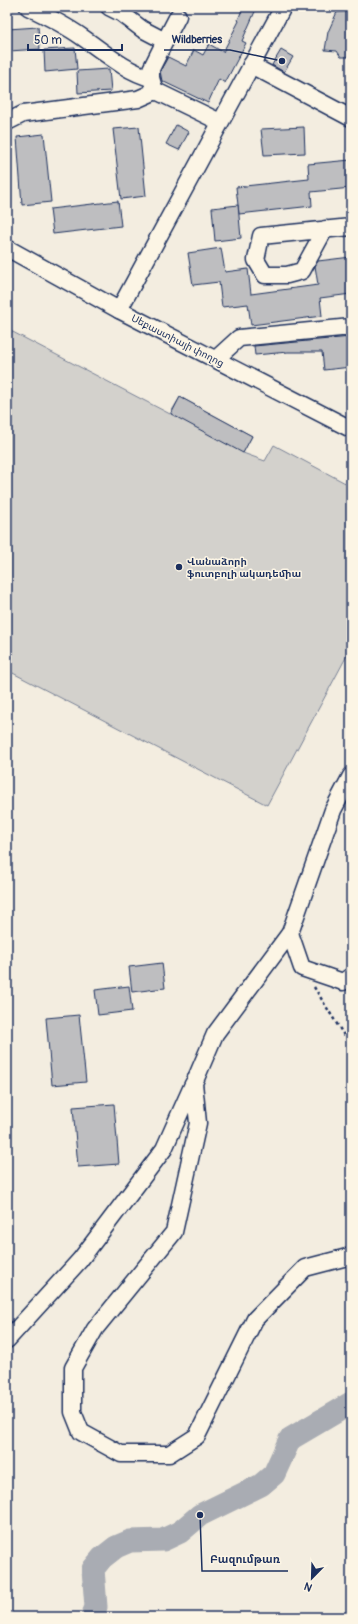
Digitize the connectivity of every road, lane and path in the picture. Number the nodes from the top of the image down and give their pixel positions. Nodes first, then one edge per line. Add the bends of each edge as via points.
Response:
1 (28, 7) edge
2 (109, 7) edge
3 (283, 7) edge
4 (178, 16) dead end
5 (165, 41) junction
6 (251, 66) junction
7 (153, 84) junction
8 (351, 118) edge
9 (7, 122) edge
10 (220, 122) junction
11 (351, 227) edge
12 (325, 230) dead end
13 (7, 248) edge
14 (119, 310) junction
15 (351, 327) edge
16 (216, 360) junction
17 (351, 428) edge
18 (351, 776) edge
19 (290, 933) junction
20 (351, 976) edge
21 (313, 987) dead end
22 (351, 1038) edge
23 (194, 1083) junction
24 (351, 1256) edge
25 (7, 1340) edge

1 - 7 street via 80,35
2 - 5 street
3 - 6 street
4 - 5 street
5 - 7 street via 152,70
6 - 8 street
6 - 10 street
7 - 9 street via 138,99 23,114
7 - 10 street
10 - 14 street
11 - 12 street
13 - 14 street, Սեբաստիայի փողոց
14 - 16 street, Սեբաստիայի փողոց
15 - 16 street via 239,338
16 - 17 street, Սեբաստիայի փողոց
18 - 19 street via 333,810
19 - 20 street via 302,968 343,982
19 - 23 street via 214,1034
21 - 22 path via 345,1036
23 - 24 street via 198,1123 174,1232 95,1329 74,1368 73,1412 81,1432 120,1454 169,1454 197,1436 255,1319 305,1268
23 - 25 street via 164,1149 80,1260

